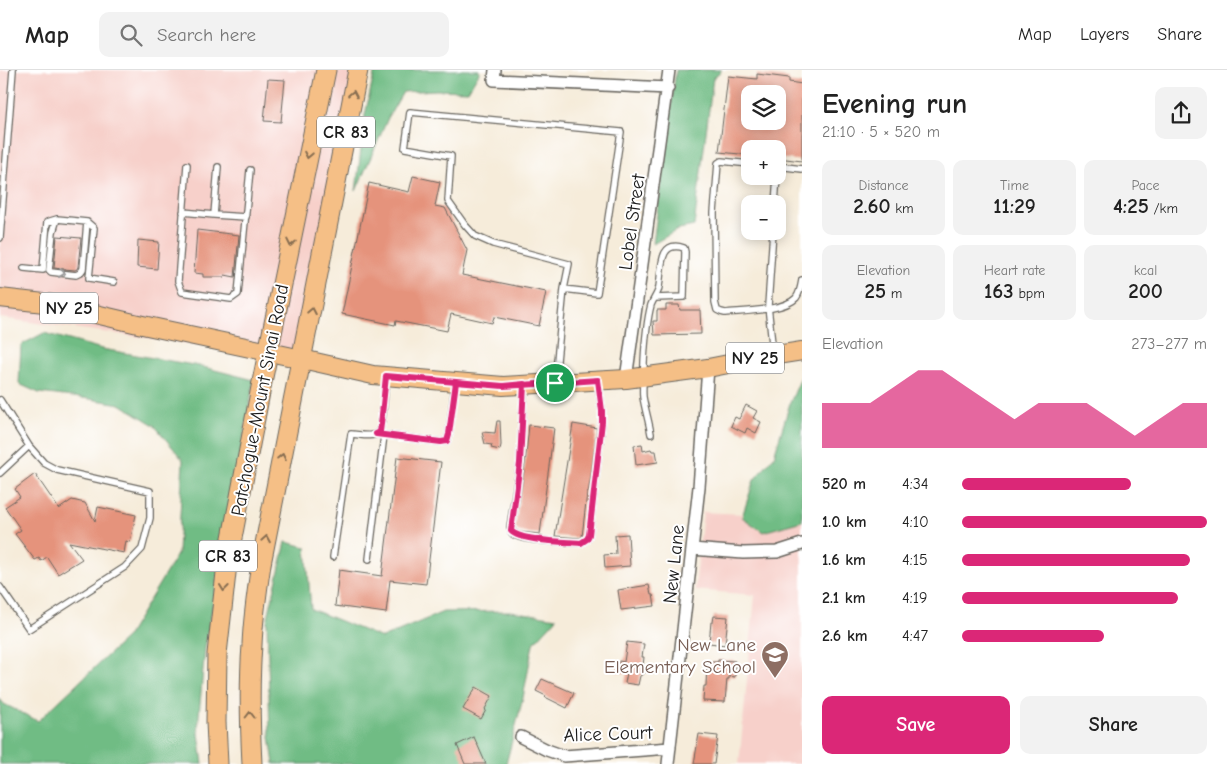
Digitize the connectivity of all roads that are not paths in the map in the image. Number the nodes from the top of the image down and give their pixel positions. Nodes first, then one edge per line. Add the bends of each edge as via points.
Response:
1 (13, 70) edge
2 (326, 70) edge
3 (358, 70) edge
4 (495, 70) edge
5 (669, 70) edge
6 (668, 88) junction
7 (741, 163) edge
8 (187, 165) dead end
9 (218, 167) dead end
10 (786, 167) edge
11 (802, 169) edge
12 (250, 170) dead end
13 (184, 212) junction
14 (214, 215) junction
15 (246, 217) junction
16 (57, 219) junction
17 (88, 222) junction
18 (0, 238) edge
19 (772, 240) edge
20 (24, 268) dead end
21 (802, 280) edge
22 (114, 282) dead end
23 (564, 289) junction
24 (0, 298) edge
25 (655, 298) junction
26 (768, 309) junction
27 (268, 351) junction
28 (802, 351) edge
29 (773, 355) junction
30 (302, 358) junction
31 (708, 368) junction
32 (386, 376) junction
33 (635, 378) junction
34 (598, 380) junction
35 (456, 382) junction
36 (555, 383) junction
37 (524, 384) junction
38 (0, 400) edge
39 (376, 434) junction
40 (651, 434) dead end
41 (384, 435) junction
42 (28, 446) junction
43 (0, 473) edge
44 (802, 544) edge
45 (692, 550) junction
46 (334, 556) dead end
47 (369, 559) dead end
48 (0, 587) edge
49 (521, 737) dead end
50 (670, 748) junction
51 (218, 764) edge
52 (252, 764) edge
53 (668, 764) edge

1 - 18 lane
2 -> 27 highway, Patchogue-Mount Sinai Road / CR 83
30 -> 3 highway, Patchogue-Mount Sinai Road / CR 83
4 - 6 street via 494,80
5 - 6 street, Lobel Street
6 - 33 street, Lobel Street
7 - 26 lane via 718,163 714,212 715,302 721,312
8 - 13 lane
9 - 14 lane
10 - 11 lane
12 - 15 lane
13 - 14 lane
13 - 15 lane via 178,281 182,292 231,299 238,294
14 - 15 lane
16 - 17 lane
16 -> 17 lane via 49,270 76,275 83,269
16 - 20 lane via 47,222 43,270
17 - 22 lane via 94,228 89,278
19 - 26 lane
21 - 26 lane via 795,300
23 - 23 lane via 569,264 493,244 475,236 465,225 448,201 451,156 405,148 410,112 621,132 597,293
23 - 36 lane
24 - 27 main road, NY 25 via 53,304
25 - 25 lane via 664,254 672,247 684,248 684,297
25 - 33 lane
26 - 29 lane
27 - 30 main road, NY 25
27 -> 51 highway, Patchogue-Mount Sinai Road / CR 83 via 226,573 217,654
28 - 29 main road, NY 25
29 - 31 main road, NY 25
30 - 32 main road, NY 25
52 -> 30 highway, Patchogue-Mount Sinai Road / CR 83 via 250,682 255,604
31 - 33 main road, NY 25
31 - 45 street, New Lane
32 - 35 main road, NY 25
32 - 39 lane via 380,432
33 - 34 main road, NY 25
33 - 40 lane via 644,397
34 - 36 main road, NY 25
34 - 37 lane via 602,422 589,535 581,543 531,539 511,531 520,463
35 - 37 main road, NY 25 via 503,386
35 - 41 lane via 447,441
36 - 37 main road, NY 25
38 - 42 lane
39 - 41 lane
39 - 46 lane via 351,434
41 - 47 lane
42 - 43 lane
42 - 48 lane via 44,463 57,470 150,490 150,518 142,549 125,567 29,629
44 - 45 street via 777,552
45 - 50 street, New Lane
49 - 50 street, Alice Court via 564,756
50 - 53 street, New Lane

